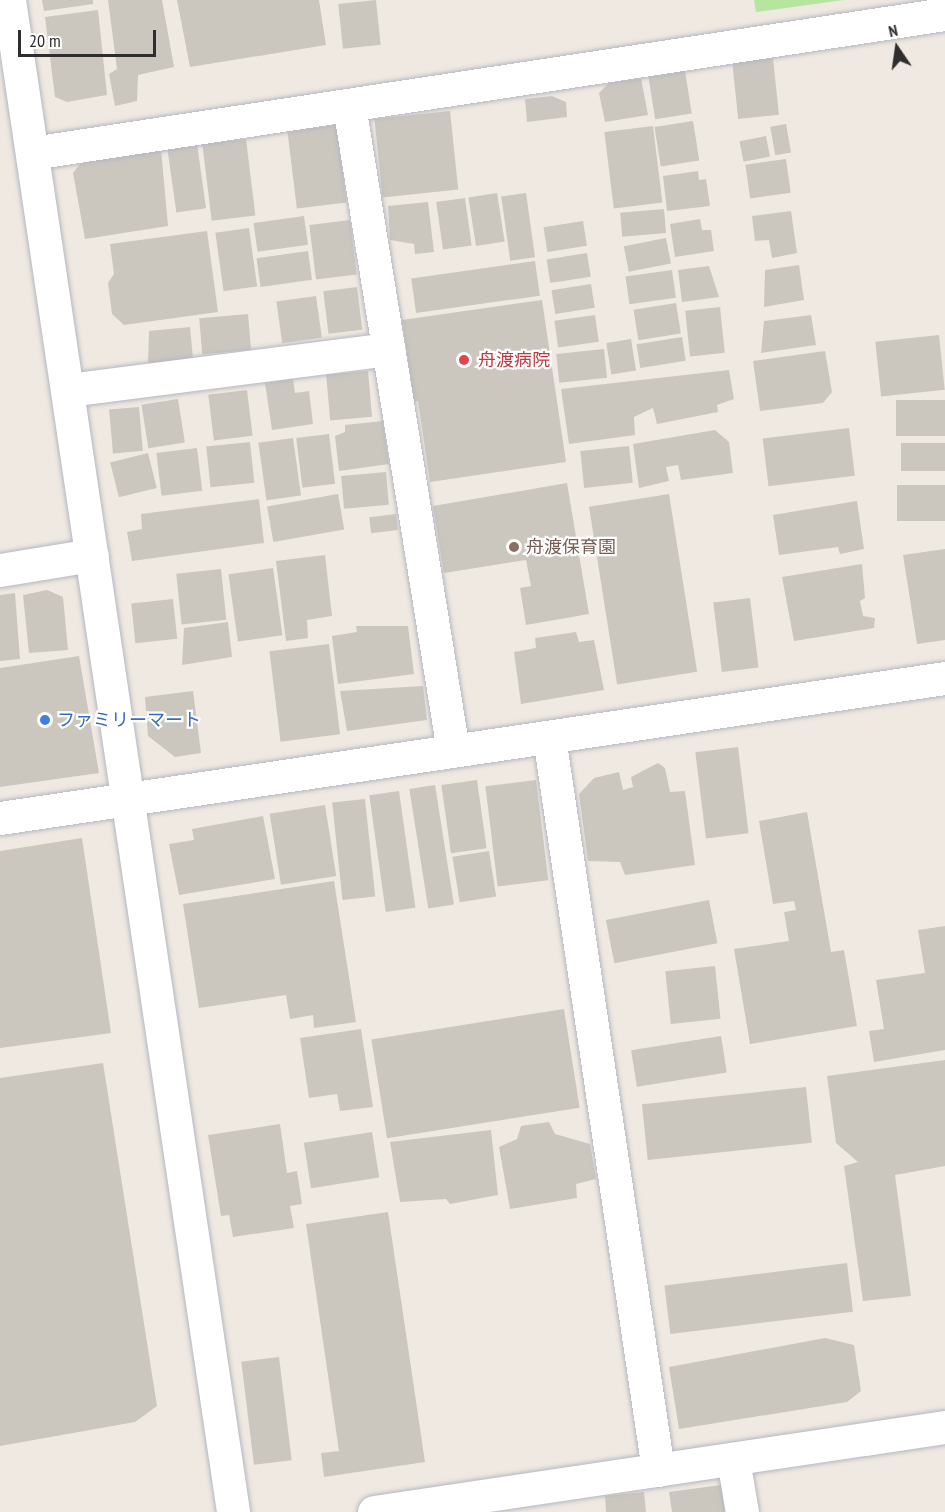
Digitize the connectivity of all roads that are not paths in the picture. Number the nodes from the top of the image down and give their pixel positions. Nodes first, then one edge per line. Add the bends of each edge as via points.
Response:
1 (9, 0) edge
2 (945, 14) edge
3 (349, 105) junction
4 (32, 153) junction
5 (388, 349) junction
6 (68, 390) junction
7 (92, 555) junction
8 (0, 570) edge
9 (945, 678) edge
10 (549, 736) junction
11 (453, 751) junction
12 (129, 798) junction
13 (0, 818) edge
14 (945, 1427) edge
15 (733, 1459) junction
16 (658, 1470) junction
17 (233, 1512) edge
18 (374, 1512) edge
19 (742, 1512) edge

1 - 4 street
2 - 3 street
3 - 4 street
3 - 5 street
4 - 6 street
5 - 6 street
5 - 11 street
6 - 7 street
7 - 8 street
7 - 12 street
9 - 10 street
10 - 11 street
10 - 16 street
11 - 12 street
12 - 13 street
12 - 17 street
14 - 15 street
15 - 16 street
15 - 19 street
16 - 18 street

